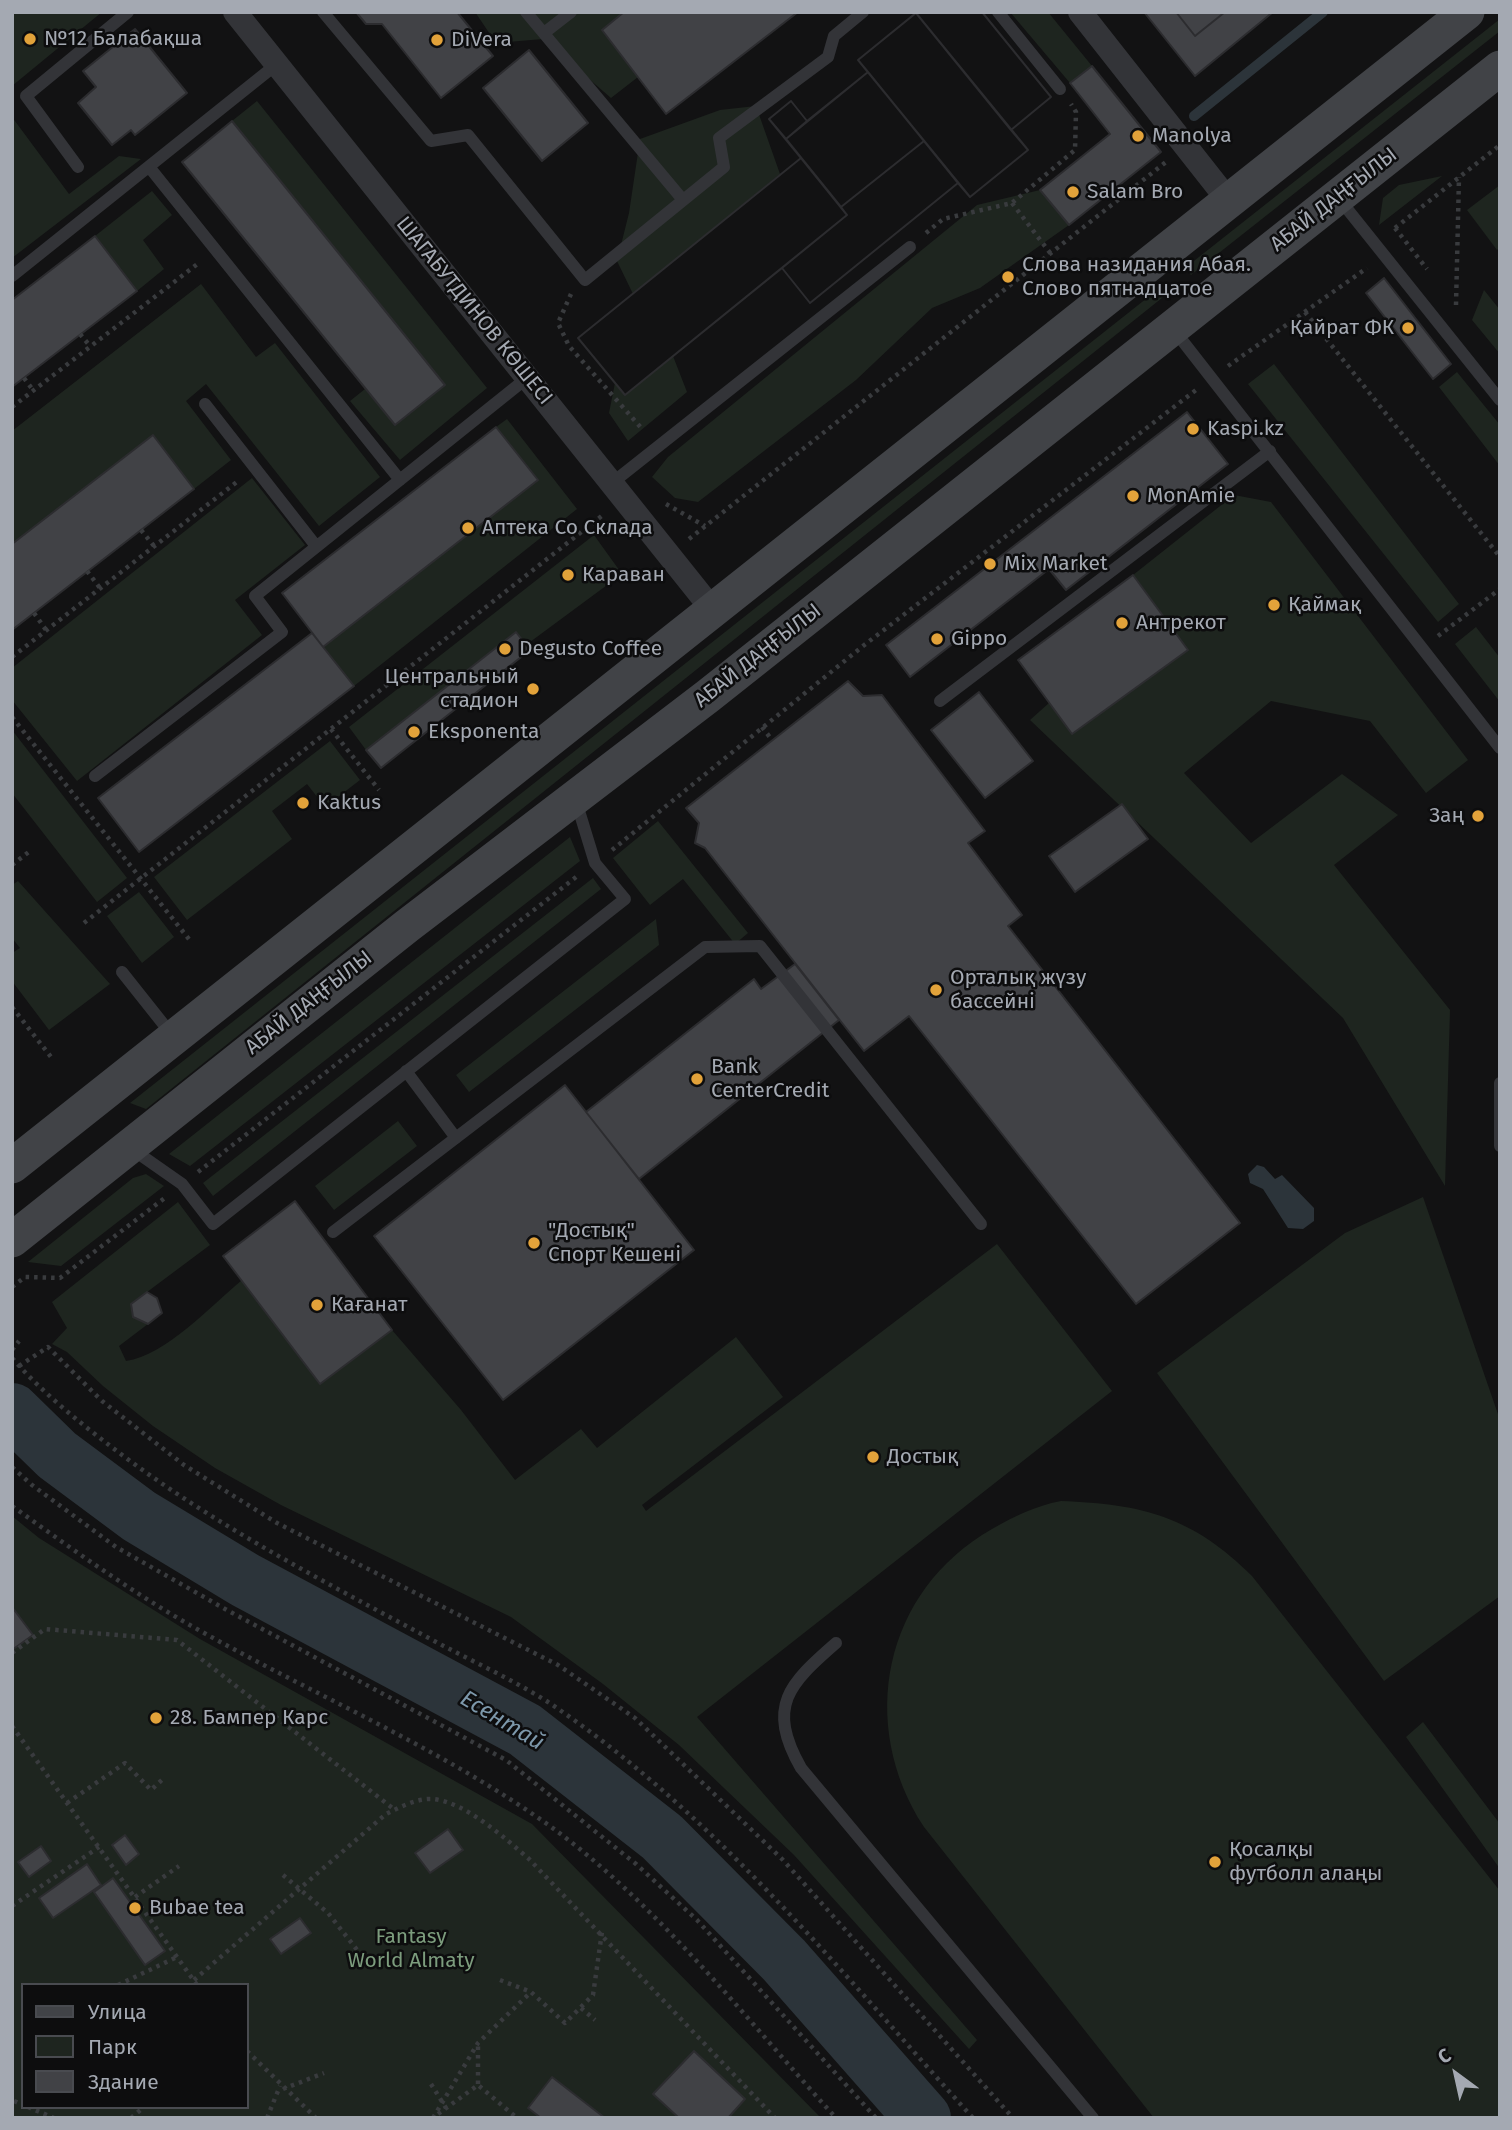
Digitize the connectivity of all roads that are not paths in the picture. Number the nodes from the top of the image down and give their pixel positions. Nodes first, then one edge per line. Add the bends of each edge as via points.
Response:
1 (128, 12) edge
2 (235, 12) edge
3 (323, 12) edge
4 (526, 12) edge
5 (571, 12) edge
6 (839, 12) edge
7 (863, 12) edge
8 (998, 12) edge
9 (1080, 12) edge
10 (1467, 12) edge
11 (849, 24) junction
12 (544, 33) junction
13 (277, 64) junction
14 (1500, 68) edge
15 (1060, 89) road end
16 (78, 167) dead end
17 (150, 169) junction
18 (1337, 197) junction
19 (683, 200) junction
20 (1228, 200) junction
21 (910, 247) road end
22 (12, 276) edge
23 (1172, 327) junction
24 (527, 378) junction
25 (1500, 400) edge
26 (205, 404) dead end
27 (1270, 451) junction
28 (400, 480) junction
29 (618, 491) junction
30 (316, 546) junction
31 (712, 610) junction
32 (940, 702) dead end
33 (1500, 748) edge
34 (95, 776) dead end
35 (575, 797) junction
36 (122, 972) dead end
37 (174, 1038) junction
38 (406, 1071) junction
39 (1500, 1083) edge
40 (456, 1138) junction
41 (1500, 1146) edge
42 (129, 1147) junction
43 (12, 1166) edge
44 (981, 1224) dead end
45 (333, 1232) dead end
46 (12, 1240) edge
47 (836, 1643) dead end
48 (1093, 2118) edge

1 - 16 lane via 26,96
2 - 13 street, ШАГАБУТДИНОВ КӨШЕСІ
3 - 19 lane via 431,142 468,135 585,280
4 - 12 lane
5 - 12 lane
6 - 11 lane
7 - 11 lane
8 - 15 lane
9 - 20 street
10 - 20 main road
11 - 19 lane via 834,36 828,57 719,138 724,167
12 - 19 lane
13 - 17 lane
13 - 24 street, ШАГАБУТДИНОВ КӨШЕСІ
14 - 18 main road, АБАЙ ДАҢҒЫЛЫ
17 - 22 lane
17 - 28 lane
18 - 23 main road, АБАЙ ДАҢҒЫЛЫ
18 - 25 lane
20 - 31 main road
21 - 29 lane via 657,447
23 - 27 lane
23 - 35 main road, АБАЙ ДАҢҒЫЛЫ
24 - 28 lane
24 - 29 street, ШАГАБУТДИНОВ КӨШЕСІ
26 - 30 lane
27 - 32 lane
27 - 33 lane
28 - 30 lane
29 - 31 street, ШАГАБУТДИНОВ КӨШЕСІ
30 - 34 lane via 255,596 282,632
31 - 37 main road
35 - 38 lane via 595,863 625,899
35 - 42 main road, АБАЙ ДАҢҒЫЛЫ
36 - 37 lane
37 - 43 main road
38 - 40 lane
38 - 42 lane via 213,1224 182,1184
39 - 41 lane
40 - 44 lane via 705,947 760,946
40 - 45 lane
42 - 46 main road, АБАЙ ДАҢҒЫЛЫ
47 - 48 lane via 798,1676 786,1702 789,1746 801,1768

